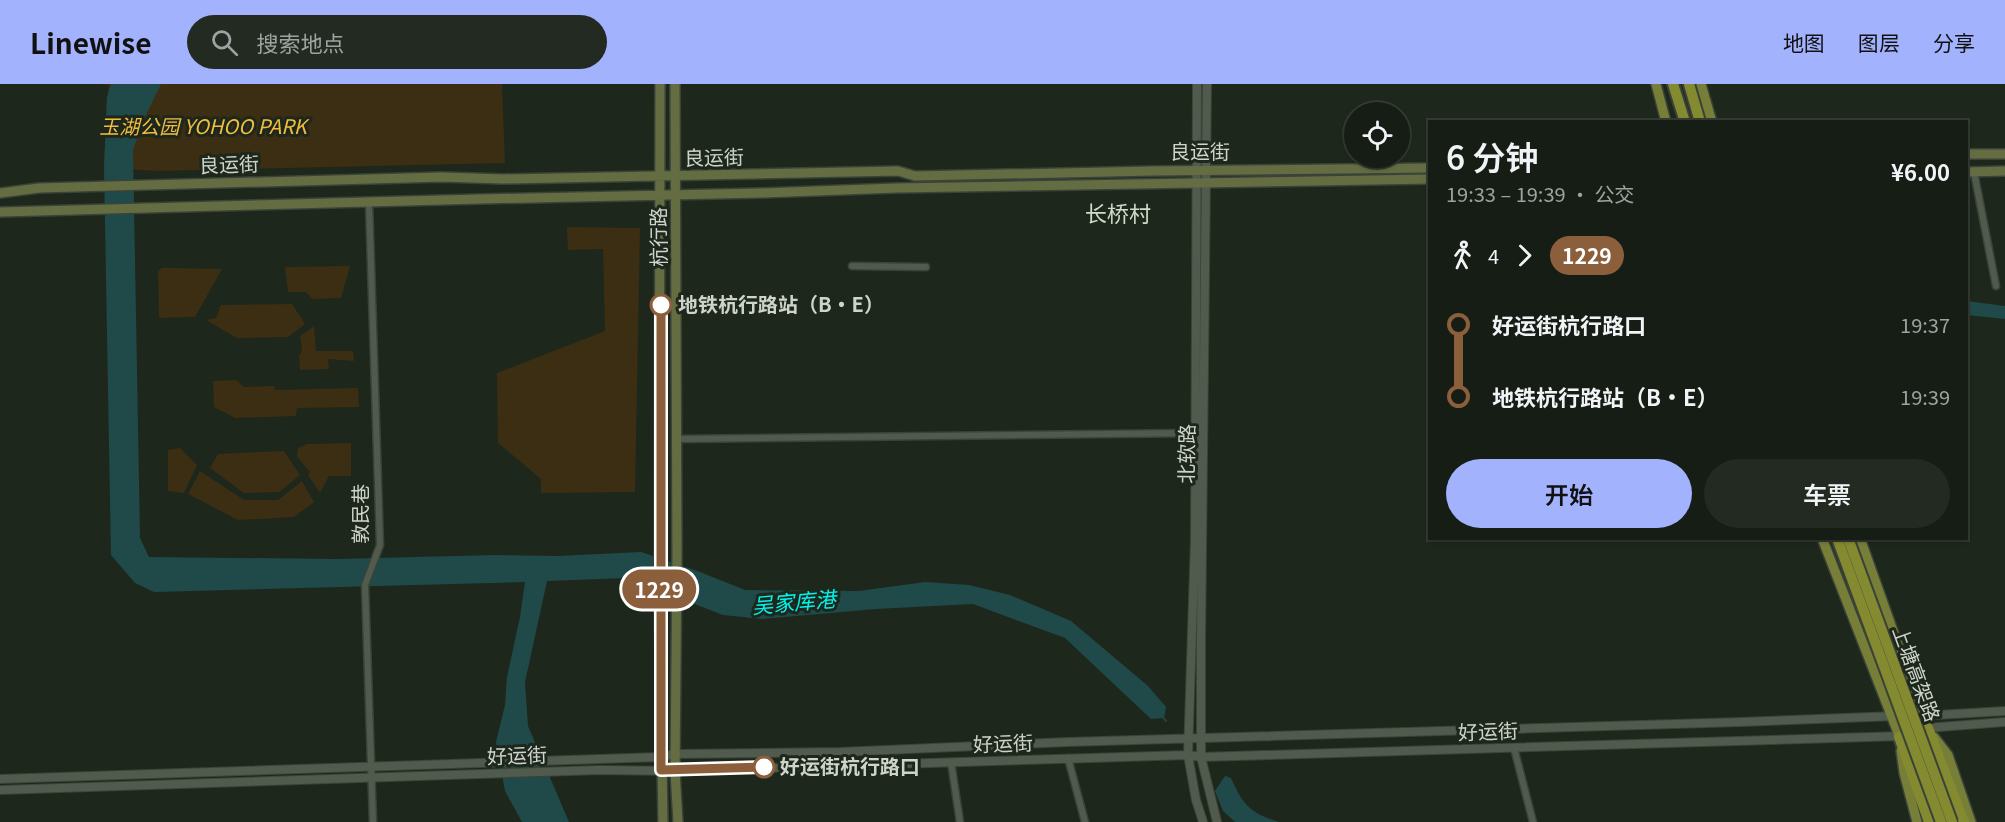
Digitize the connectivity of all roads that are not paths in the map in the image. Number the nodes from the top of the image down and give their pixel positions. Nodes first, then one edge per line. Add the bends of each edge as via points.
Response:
1 (660, 84) edge
2 (675, 84) edge
3 (1197, 84) edge
4 (1208, 84) edge
5 (1656, 84) edge
6 (1673, 84) edge
7 (1689, 84) edge
8 (1701, 84) edge
9 (1665, 120) edge
10 (1684, 120) edge
11 (1699, 120) edge
12 (1711, 120) edge
13 (1968, 154) edge
14 (2005, 154) edge
15 (1428, 168) edge
16 (1197, 170) junction
17 (1208, 171) junction
18 (2005, 171) edge
19 (1970, 172) edge
20 (661, 177) junction
21 (676, 177) junction
22 (1428, 179) edge
23 (1197, 183) junction
24 (1208, 183) junction
25 (0, 193) edge
26 (661, 195) junction
27 (676, 195) junction
28 (369, 203) junction
29 (0, 212) edge
30 (852, 266) dead end
31 (926, 267) dead end
32 (1996, 286) dead end
33 (1195, 433) junction
34 (676, 439) junction
35 (1823, 540) edge
36 (1838, 540) edge
37 (1849, 540) edge
38 (1861, 540) edge
39 (2005, 711) edge
40 (1891, 716) junction
41 (1924, 716) junction
42 (2005, 722) edge
43 (1928, 728) junction
44 (1899, 737) junction
45 (1189, 739) junction
46 (1201, 739) junction
47 (1514, 748) junction
48 (675, 754) junction
49 (1188, 755) junction
50 (1201, 757) junction
51 (660, 758) junction
52 (1068, 758) junction
53 (951, 762) junction
54 (370, 767) junction
55 (661, 770) junction
56 (675, 771) junction
57 (370, 777) junction
58 (0, 779) edge
59 (0, 790) edge
60 (373, 822) edge
61 (663, 822) edge
62 (678, 822) edge
63 (960, 822) edge
64 (1085, 822) edge
65 (1203, 822) edge
66 (1217, 822) edge
67 (1533, 822) edge
68 (1917, 822) edge
69 (1929, 822) edge
70 (1934, 822) edge
71 (1941, 822) edge
72 (1952, 822) edge
73 (1960, 822) edge
74 (1964, 822) edge
75 (1971, 822) edge

1 - 20 main road, 杭行路
2 - 21 main road, 杭行路
3 - 16 street, 北软路
4 - 17 street, 北软路
5 - 9 main road
6 - 10 highway
7 - 11 highway
8 - 12 main road
13 - 14 main road
15 - 17 main road, 良运街
16 - 17 main road, 良运街
16 - 21 main road, 良运街 via 915,176 898,171
16 - 23 street, 北软路
17 - 24 street, 北软路
18 - 19 main road
19 - 32 street
20 - 21 main road, 良运街
20 - 25 main road, 良运街 via 442,177 39,188
20 - 26 main road, 杭行路
21 - 27 main road, 杭行路
22 - 24 main road, 良运街
23 - 24 main road, 良运街
23 - 27 main road, 良运街
23 - 33 street, 北软路
24 - 46 street, 北软路
26 - 27 main road, 良运街
26 - 28 main road, 良运街
26 - 51 main road, 杭行路
27 - 34 main road, 杭行路
28 - 29 main road, 良运街
28 - 54 street, 敦民巷 via 380,545 365,585
30 - 31 street
33 - 34 street
33 - 45 street, 北软路
34 - 48 main road, 杭行路
35 - 40 main road
36 - 71 highway, 上塘高架路, bridge
37 - 72 highway, 上塘高架路, bridge
38 - 41 main road
39 - 41 street, 好运街
40 - 41 street, 好运街
40 - 44 main road
40 - 46 street, 好运街
41 - 43 main road
42 - 43 street, 好运街
43 - 44 street, 好运街
43 - 73 main road
43 - 74 highway
43 - 75 main road via 1948,756
44 - 47 street, 好运街
44 - 68 main road
44 - 69 highway
44 - 70 main road
45 - 46 street, 好运街
45 - 48 street, 好运街
45 - 49 street, 北软路
46 - 50 street, 北软路
47 - 50 street, 好运街
47 - 67 street
48 - 51 street, 好运街
48 - 56 main road, 杭行路
49 - 50 street, 好运街
49 - 52 street, 好运街
49 - 65 street, 北软路
50 - 66 street, 北软路
51 - 54 street, 好运街
51 - 55 main road, 杭行路
52 - 53 street, 好运街
52 - 64 street
53 - 56 street, 好运街
53 - 63 street
54 - 57 street, 敦民巷
54 - 58 street, 好运街
55 - 56 street, 好运街
55 - 57 street, 好运街
55 - 61 main road, 杭行路
56 - 62 main road, 杭行路
57 - 59 street, 好运街
57 - 60 street, 敦民巷

